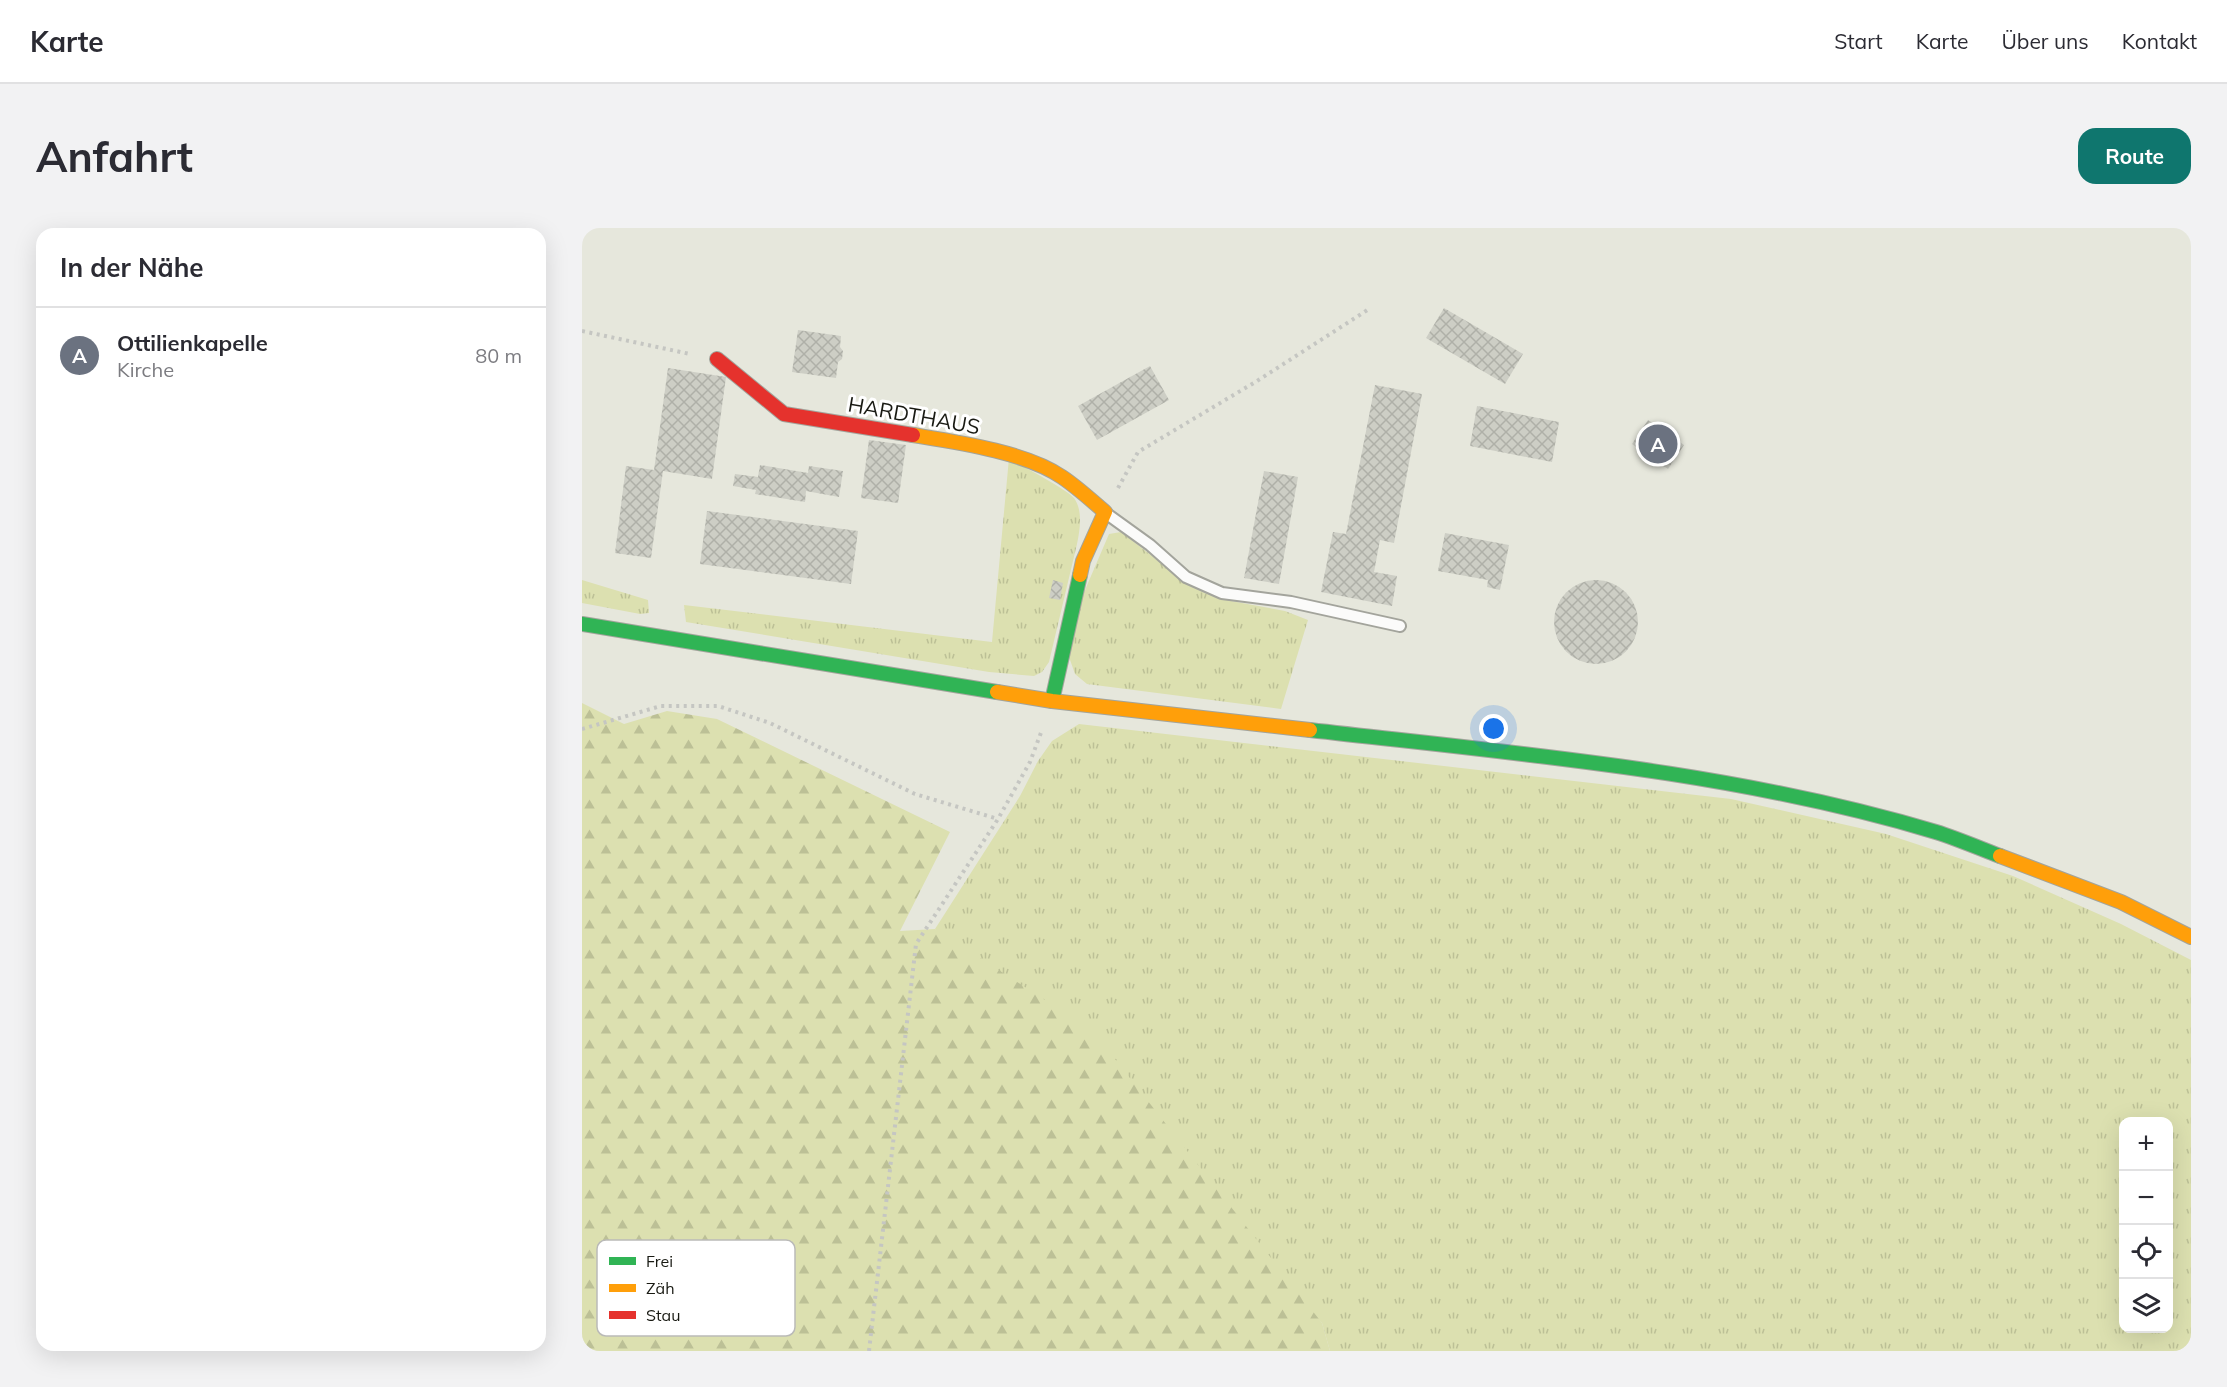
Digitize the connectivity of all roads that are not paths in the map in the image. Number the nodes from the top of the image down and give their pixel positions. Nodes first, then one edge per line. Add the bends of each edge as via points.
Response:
1 (717, 359) road end
2 (1104, 512) junction
3 (582, 624) edge
4 (1400, 626) dead end
5 (1052, 701) junction
6 (2191, 937) edge

1 - 2 main road, HARDTHAUS via 784,414 965,443 1029,461 1061,476
2 - 4 lane via 1186,577 1222,593 1291,602
2 - 5 main road via 1083,561
3 - 5 main road
5 - 6 main road via 1594,762 1839,806 1938,833 2121,902

